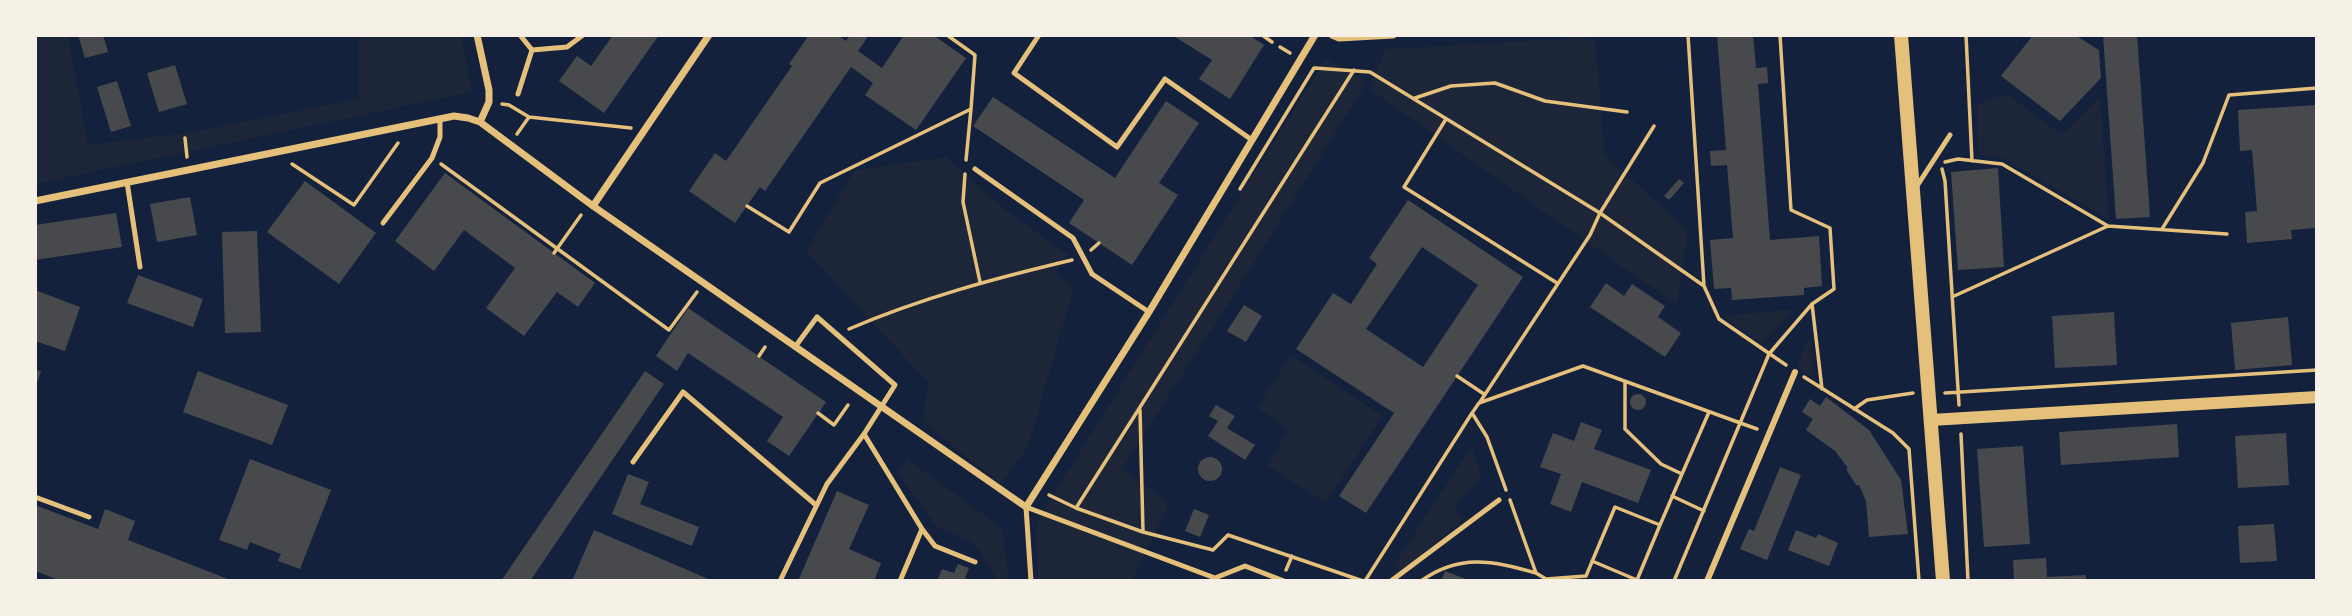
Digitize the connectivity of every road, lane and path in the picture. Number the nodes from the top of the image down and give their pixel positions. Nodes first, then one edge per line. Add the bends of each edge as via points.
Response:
1 (477, 35) edge
2 (520, 35) edge
3 (583, 35) edge
4 (709, 35) edge
5 (947, 35) edge
6 (1039, 35) edge
7 (1262, 35) edge
8 (1315, 35) edge
9 (1332, 35) edge
10 (1387, 35) edge
11 (1393, 35) edge
12 (1688, 35) edge
13 (1780, 35) edge
14 (1901, 35) edge
15 (1966, 35) edge
16 (1272, 42) dead end
17 (532, 50) junction
18 (1314, 68) dead end
19 (1354, 71) junction
20 (2317, 88) edge
21 (518, 94) dead end
22 (1415, 98) junction
23 (489, 102) junction
24 (971, 109) junction
25 (1627, 112) dead end
26 (529, 117) junction
27 (1447, 118) junction
28 (440, 119) junction
29 (480, 122) junction
30 (1654, 126) dead end
31 (635, 128) dead end
32 (519, 131) dead end
33 (1950, 135) dead end
34 (1252, 140) junction
35 (398, 144) dead end
36 (432, 158) junction
37 (1972, 161) junction
38 (292, 164) dead end
39 (975, 169) dead end
40 (127, 182) junction
41 (1913, 192) junction
42 (35, 201) edge
43 (593, 206) junction
44 (747, 206) dead end
45 (1600, 213) junction
46 (581, 215) dead end
47 (383, 223) dead end
48 (2108, 226) junction
49 (2162, 229) junction
50 (2227, 234) dead end
51 (1099, 243) dead end
52 (558, 247) junction
53 (554, 253) dead end
54 (1083, 257) junction
55 (140, 267) dead end
56 (980, 282) junction
57 (1557, 284) junction
58 (1703, 286) junction
59 (694, 296) dead end
60 (1952, 297) junction
61 (1812, 304) junction
62 (1149, 312) junction
63 (837, 334) junction
64 (765, 347) dead end
65 (795, 347) junction
66 (1769, 354) junction
67 (759, 356) dead end
68 (2317, 370) edge
69 (1795, 372) junction
70 (1457, 376) dead end
71 (1625, 381) junction
72 (1822, 389) junction
73 (1958, 392) junction
74 (1929, 393) junction
75 (1484, 394) junction
76 (2317, 397) edge
77 (1479, 403) junction
78 (848, 405) dead end
79 (881, 407) junction
80 (1140, 407) junction
81 (1854, 409) junction
82 (1709, 411) junction
83 (818, 413) dead end
84 (1472, 413) junction
85 (1960, 418) junction
86 (1931, 420) junction
87 (1741, 422) junction
88 (864, 434) junction
89 (1769, 435) junction
90 (633, 462) dead end
91 (1682, 474) junction
92 (35, 496) edge
93 (1672, 496) junction
94 (1058, 499) dead end
95 (1499, 500) dead end
96 (816, 505) junction
97 (1026, 507) junction
98 (1076, 508) junction
99 (1704, 511) junction
100 (89, 517) dead end
101 (1660, 525) junction
102 (922, 528) junction
103 (1143, 532) junction
104 (1592, 561) junction
105 (975, 562) dead end
106 (1536, 573) junction
107 (1353, 579) edge
108 (1585, 579) edge
109 (1547, 580) edge
110 (1639, 580) edge
111 (780, 581) edge
112 (900, 581) edge
113 (1031, 581) edge
114 (1284, 581) edge
115 (1364, 581) edge
116 (1391, 581) edge
117 (1421, 581) edge
118 (1674, 581) edge
119 (1707, 581) edge
120 (1919, 581) edge
121 (1943, 581) edge
122 (1968, 581) edge

1 - 23 street
2 - 17 lane
3 - 17 lane via 567,47
4 - 43 street
5 - 24 path via 975,55
6 - 34 lane via 1014,73 1117,147 1165,79
7 - 16 path
8 - 34 street
9 - 10 street
10 - 11 street
12 - 58 path
13 - 61 path via 1791,210 1830,228 1834,289
14 - 41 main road
15 - 37 path
17 - 21 lane
18 - 19 path
19 - 22 path via 1370,72
19 - 80 path
20 - 49 path via 2229,95 2203,163
22 - 25 path via 1451,86 1495,83 1545,102
22 - 27 path
23 - 26 path via 509,104
23 - 29 street
24 - 44 path via 820,183 789,232
24 - 56 path via 963,202
26 - 31 path
26 - 32 path
27 - 45 path
27 - 57 path via 1404,187
28 - 29 street via 454,116
28 - 36 lane via 440,137
28 - 40 street
29 - 43 street
30 - 45 path
33 - 41 lane
34 - 62 street
35 - 38 path via 354,205
36 - 47 lane
36 - 52 path
37 - 48 path via 2002,164
37 - 60 path via 1940,163
39 - 54 lane via 1073,238
40 - 42 street
40 - 55 lane
41 - 74 main road
43 - 65 street
45 - 57 path
45 - 58 path
46 - 52 path
48 - 49 path
48 - 60 path
49 - 50 path
51 - 54 path
52 - 53 path
52 - 59 path via 669,330
54 - 56 path
54 - 62 lane via 1092,274
56 - 63 path
57 - 75 path
58 - 66 path via 1719,319
60 - 73 path
61 - 66 path
61 - 72 path
62 - 97 street
63 - 65 lane via 817,317
63 - 79 lane via 895,385
64 - 67 path
65 - 79 street
66 - 69 path
66 - 87 path
68 - 73 path
69 - 72 path
69 - 89 street
70 - 75 path
71 - 77 path via 1583,366
71 - 82 path
71 - 91 path via 1625,429 1661,464
72 - 81 path
73 - 74 path
73 - 85 path
74 - 81 path via 1867,400
74 - 86 main road
75 - 77 path
76 - 85 street
77 - 84 path
78 - 83 path via 834,425
79 - 88 lane
79 - 97 street
80 - 98 path
80 - 103 path
81 - 120 path via 1893,433 1909,449
82 - 87 path
82 - 91 path
84 - 106 path via 1487,438
84 - 115 path
85 - 86 street
85 - 122 path
86 - 121 main road
87 - 89 path
87 - 99 path
88 - 96 lane
88 - 102 lane
89 - 119 street
90 - 96 lane via 683,392
91 - 93 path
92 - 100 lane
93 - 99 path
93 - 101 path
94 - 98 path
95 - 116 lane
96 - 111 lane
97 - 113 lane
97 - 114 lane via 1215,578 1245,566
98 - 103 path
99 - 118 path
101 - 104 path via 1615,507
101 - 110 path
102 - 105 lane via 935,546
102 - 112 lane
103 - 107 path via 1213,550 1228,534
104 - 108 path
104 - 110 path
106 - 109 path
106 - 117 path via 1475,561
107 - 115 path
108 - 109 path

